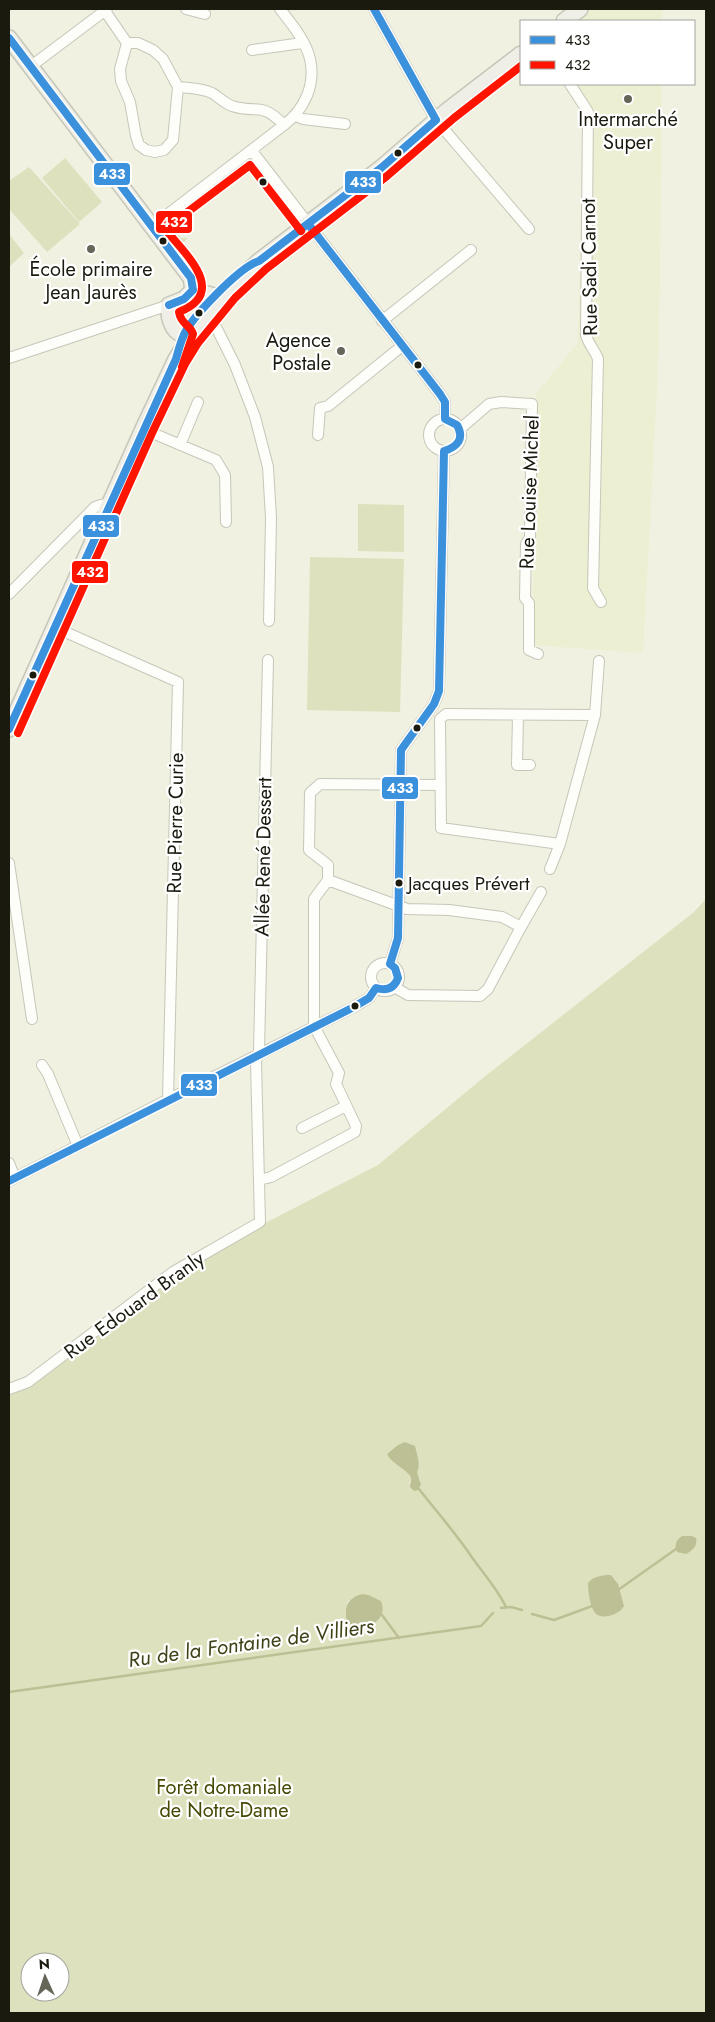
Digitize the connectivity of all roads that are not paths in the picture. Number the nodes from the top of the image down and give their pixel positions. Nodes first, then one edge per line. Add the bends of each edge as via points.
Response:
1 (186, 9) edge
2 (280, 9) edge
3 (374, 9) edge
4 (580, 9) edge
5 (106, 10) edge
6 (205, 14) dead end
7 (565, 20) edge
8 (126, 43) junction
9 (302, 43) junction
10 (11, 47) edge
11 (252, 50) dead end
12 (520, 55) edge
13 (30, 67) junction
14 (571, 85) edge
15 (178, 87) junction
16 (296, 116) junction
17 (436, 120) junction
18 (345, 124) dead end
19 (284, 125) junction
20 (252, 151) junction
21 (309, 225) junction
22 (152, 227) junction
23 (529, 228) dead end
24 (471, 250) dead end
25 (259, 261) junction
26 (193, 290) junction
27 (214, 296) junction
28 (169, 304) junction
29 (209, 313) junction
30 (382, 321) junction
31 (190, 332) junction
32 (402, 346) junction
33 (9, 358) edge
34 (198, 402) dead end
35 (445, 419) junction
36 (460, 428) junction
37 (143, 429) junction
38 (318, 436) dead end
39 (180, 445) junction
40 (444, 451) junction
41 (109, 504) junction
42 (226, 522) dead end
43 (9, 594) edge
44 (601, 602) dead end
45 (269, 621) dead end
46 (54, 627) junction
47 (538, 654) dead end
48 (268, 660) dead end
49 (599, 661) dead end
50 (518, 715) junction
51 (595, 715) junction
52 (9, 729) edge
53 (530, 765) dead end
54 (400, 786) junction
55 (440, 786) junction
56 (560, 844) junction
57 (9, 863) edge
58 (550, 869) dead end
59 (328, 880) junction
60 (541, 892) dead end
61 (398, 906) junction
62 (521, 927) junction
63 (390, 964) junction
64 (394, 987) junction
65 (376, 988) junction
66 (32, 1019) dead end
67 (314, 1026) junction
68 (258, 1054) junction
69 (42, 1065) dead end
70 (168, 1099) junction
71 (346, 1106) junction
72 (302, 1128) dead end
73 (78, 1146) junction
74 (9, 1163) edge
75 (12, 1180) edge
76 (259, 1180) junction
77 (260, 1222) joint
78 (9, 1389) edge

1 - 6 street
2 - 9 street
3 - 17 street
4 - 7 main road
5 - 8 street
5 - 13 street
8 - 15 street via 154,50 164,59
8 - 15 street via 120,69 121,81 130,102 139,145 146,150 164,150 173,140
9 - 11 street
9 - 16 street via 310,58 311,74 306,99
10 - 13 main road
12 - 17 main road
13 - 22 main road
14 - 44 street, Rue Sadi Carnot via 588,112 586,335 598,358 593,588
15 - 19 street via 212,93 233,106 267,111
16 - 18 street
16 - 19 street
17 - 21 main road
17 - 23 street
19 - 20 street
20 - 21 street
20 - 22 street
21 - 25 main road
21 - 30 street
22 - 26 main road via 191,278
24 - 30 street
25 - 27 main road via 250,264
25 - 29 main road
26 - 27 main road
26 - 28 main road via 184,299
27 - 31 main road
28 - 31 main road via 168,314 178,334
28 - 33 street
29 - 31 main road
29 - 45 street via 235,365 255,417 268,467 271,518
30 - 32 street
31 - 37 main road
32 - 35 street via 445,402
32 - 38 street via 328,406 320,408
34 - 39 street
35 - 36 street
35 - 40 street via 431,427 429,438 434,447
36 - 40 street via 458,444
36 - 47 street, Rue Louise Michel via 489,404 532,404 530,538 526,544 524,598 530,603 529,650
37 - 39 street
37 - 41 main road
39 - 42 street via 216,460 225,475
40 - 54 street via 439,691 434,704 400,750
41 - 43 street via 95,507
41 - 46 main road
46 - 52 main road
46 - 70 street, Rue Pierre Curie via 178,682
48 - 68 street, Allée René Dessert
49 - 51 street
50 - 51 street
50 - 53 street via 517,765
50 - 55 street via 446,714 440,719
51 - 56 street
54 - 55 street
54 - 59 street via 320,784 310,793 309,850 328,865
54 - 61 street
55 - 56 street via 441,828
56 - 58 street
57 - 66 street
59 - 61 street
59 - 67 street via 314,899
60 - 62 street
61 - 62 street via 502,917
61 - 63 street via 398,938
62 - 64 street via 488,989 480,996 408,995
63 - 64 street via 398,974
63 - 65 street via 381,963 374,968 371,981
64 - 65 street via 385,991
65 - 67 street via 369,998
67 - 68 street
67 - 71 street via 339,1073 336,1084
68 - 70 street
68 - 76 street, Allée René Dessert
69 - 73 street
70 - 73 street
71 - 72 street
71 - 76 street via 356,1126 355,1132 271,1177
73 - 75 street
74 - 75 street
76 - 77 street, Allée René Dessert
77 - 78 street, Rue Edouard Branly via 173,1272 28,1382

